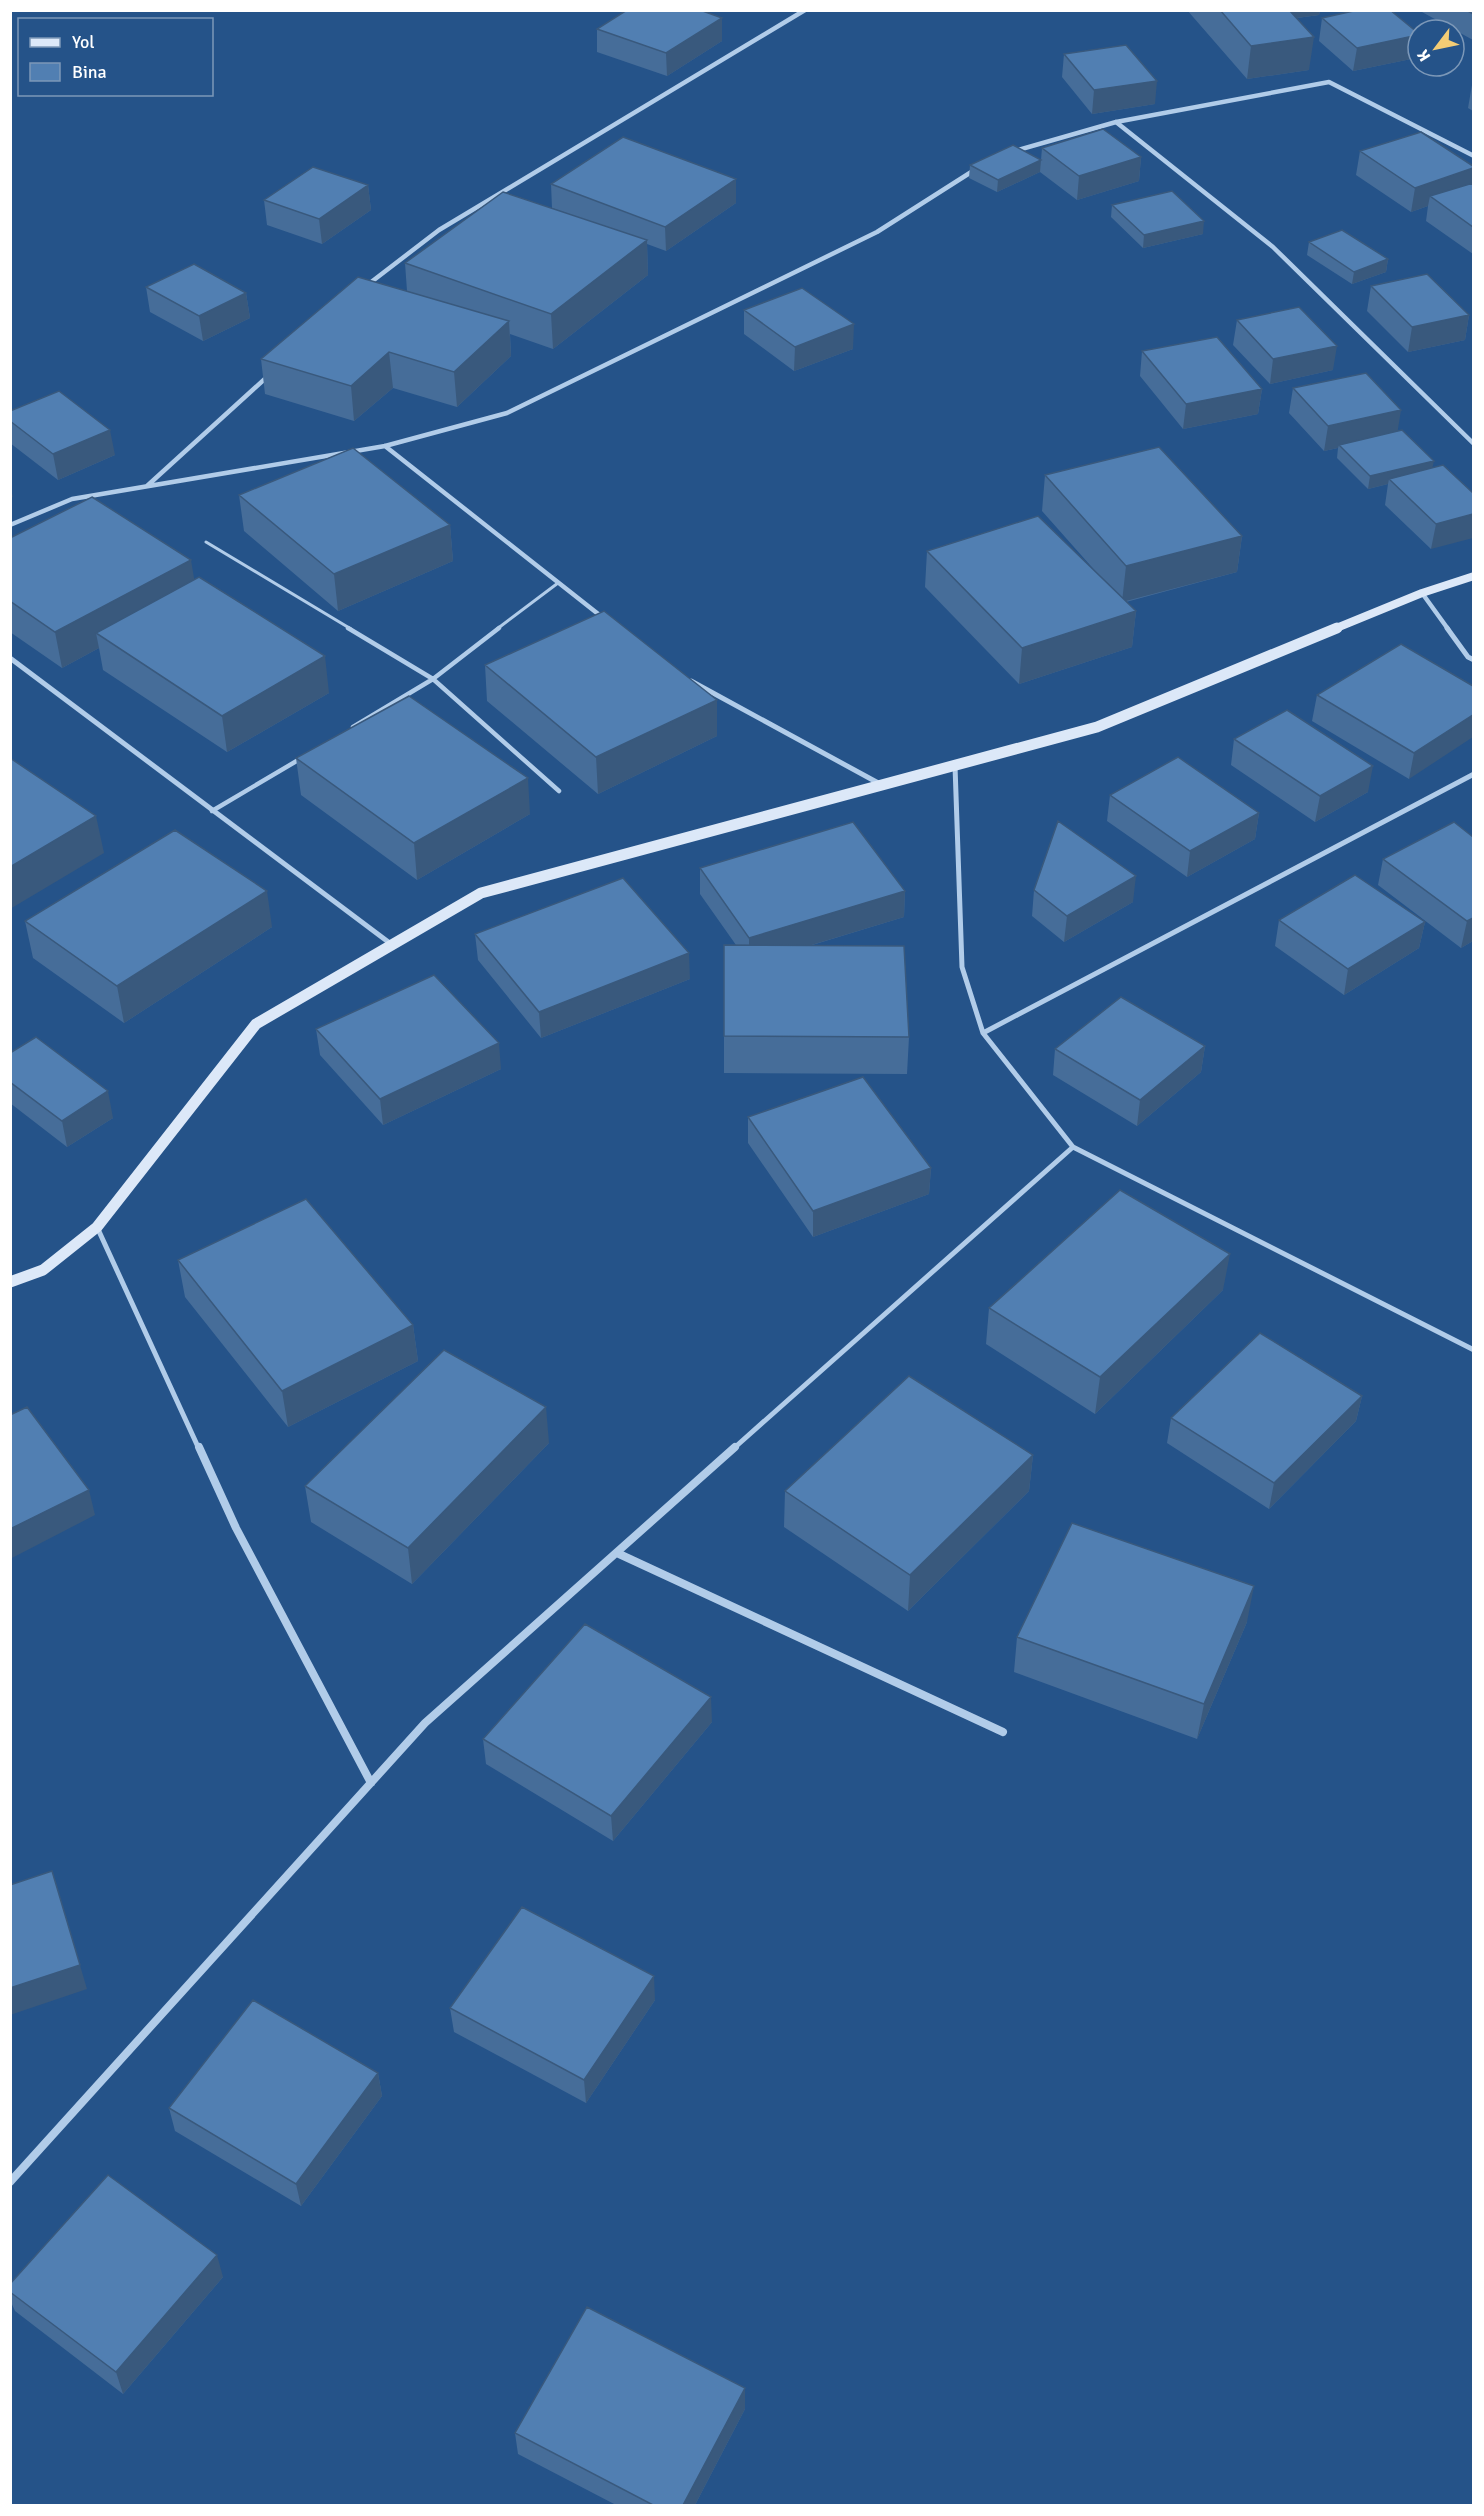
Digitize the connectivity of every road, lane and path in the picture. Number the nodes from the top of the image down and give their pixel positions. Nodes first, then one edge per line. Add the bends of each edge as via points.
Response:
1 (805, 10) edge
2 (1116, 122) junction
3 (1005, 154) edge
4 (1473, 156) edge
5 (984, 164) edge
6 (363, 288) edge
7 (277, 367) edge
8 (1473, 444) edge
9 (385, 446) junction
10 (147, 486) junction
11 (10, 525) edge
12 (206, 542) dead end
13 (1473, 576) edge
14 (558, 583) junction
15 (1422, 593) junction
16 (611, 624) edge
17 (10, 658) edge
18 (1473, 660) edge
19 (684, 677) edge
20 (433, 679) junction
21 (343, 733) edge
22 (302, 757) edge
23 (955, 766) junction
24 (1473, 774) edge
25 (882, 785) junction
26 (559, 791) dead end
27 (212, 811) junction
28 (392, 945) junction
29 (983, 1033) junction
30 (1073, 1147) junction
31 (97, 1227) junction
32 (10, 1282) edge
33 (1473, 1350) edge
34 (616, 1553) junction
35 (1003, 1732) dead end
36 (371, 1783) junction
37 (10, 2182) edge

1 - 6 street via 439,230
2 - 3 street
2 - 4 street via 1329,82
2 - 8 street via 1273,247
5 - 9 street via 876,232 507,413
7 - 10 street
9 - 10 street
9 - 14 street
10 - 11 street via 72,498
12 - 20 lane
13 - 15 street
14 - 16 street
14 - 20 lane
15 - 18 street
15 - 23 street via 1097,727
17 - 27 street
19 - 25 street
20 - 21 lane
20 - 26 lane
22 - 27 lane
23 - 25 street
23 - 29 street via 962,968
24 - 29 street
25 - 28 street via 481,893
27 - 28 street
28 - 31 street via 256,1024
29 - 30 street
30 - 33 street
30 - 34 street
31 - 32 street via 43,1270
31 - 36 street via 236,1528
34 - 35 street
34 - 36 street via 425,1723
36 - 37 street

